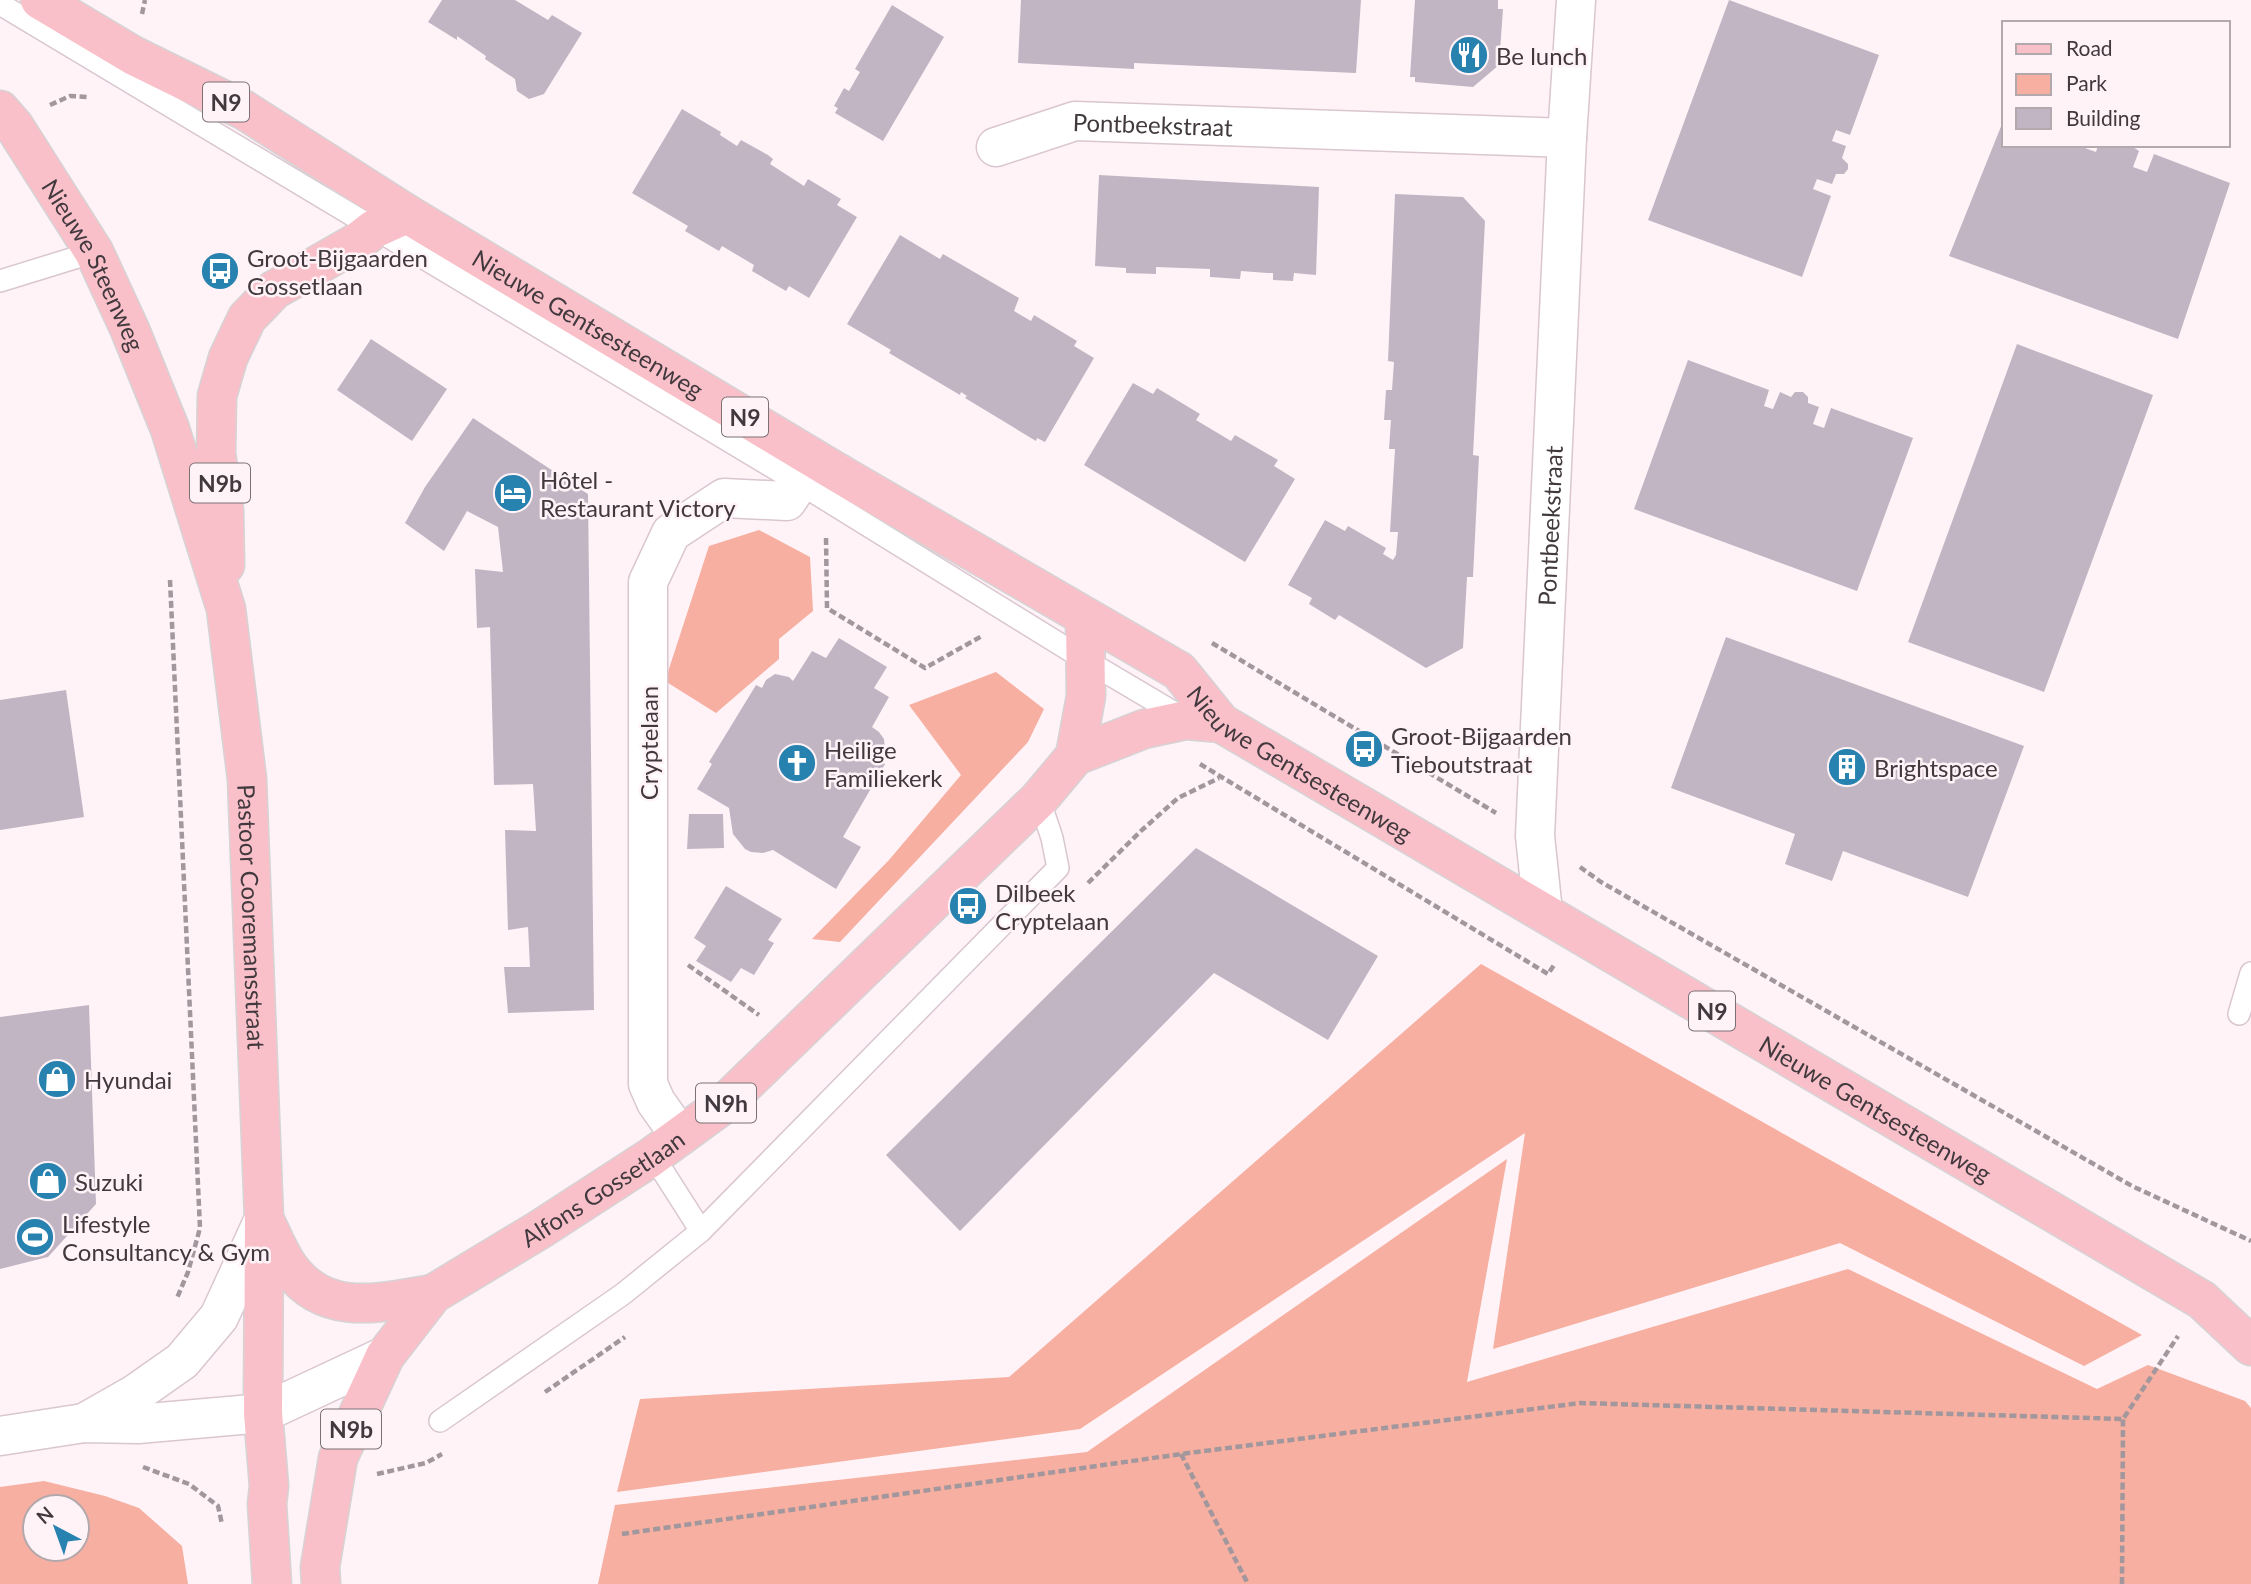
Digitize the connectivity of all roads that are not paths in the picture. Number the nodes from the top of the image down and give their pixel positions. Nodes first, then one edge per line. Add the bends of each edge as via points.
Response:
1 (40, 0) edge
2 (1576, 0) edge
3 (0, 4) edge
4 (0, 110) edge
5 (1567, 138) junction
6 (996, 147) dead end
7 (391, 221) junction
8 (94, 252) junction
9 (0, 281) edge
10 (170, 429) joint
11 (838, 473) junction
12 (799, 483) junction
13 (226, 609) junction
14 (1085, 617) junction
15 (1087, 661) junction
16 (1204, 721) junction
17 (1075, 756) junction
18 (1039, 799) junction
19 (1542, 912) junction
20 (2251, 973) edge
21 (2239, 1014) dead end
22 (665, 1147) junction
23 (264, 1219) junction
24 (701, 1231) junction
25 (432, 1294) junction
26 (2202, 1300) junction
27 (2251, 1315) edge
28 (2251, 1346) edge
29 (385, 1356) junction
30 (263, 1413) junction
31 (440, 1421) dead end
32 (84, 1423) junction
33 (0, 1436) edge
34 (272, 1584) edge
35 (321, 1584) edge

1 - 7 main road, N9 via 134,56 244,110
2 - 5 street, Pontbeekstraat
3 - 7 lane, N9
4 - 8 main road, Nieuwe Steenweg / N9b
5 - 6 street, Pontbeekstraat via 1075,121
5 - 19 street, Pontbeekstraat via 1535,836
7 - 11 main road, Nieuwe Gentsesteenweg / N9
7 - 12 lane, N9
7 - 13 main road, N9b via 274,290 247,318 228,358 217,396 216,454 224,510
8 - 9 lane
8 - 10 main road, Nieuwe Steenweg / N9b
10 - 13 main road, Pastoor Cooremansstraat / N9b
11 - 12 street, Cryptelaan
11 - 14 main road, Nieuwe Gentsesteenweg / N9
12 - 15 lane, N9
12 - 22 street, Cryptelaan via 787,501 724,498 671,533 648,582 648,1084
13 - 23 main road, Pastoor Cooremansstraat / N9b via 247,779
14 - 15 main road, N9h
14 - 16 main road, Nieuwe Gentsesteenweg / N9 via 1179,671
15 - 16 lane, N9
15 - 17 main road, N9h
16 - 17 main road, N9h via 1144,729
16 - 19 main road, Nieuwe Gentsesteenweg / N9
17 - 18 main road, Alfons Gossetlaan / N9h
18 - 22 main road, Alfons Gossetlaan / N9h via 794,1039 724,1104
18 - 24 lane via 1058,868
19 - 26 main road, Nieuwe Gentsesteenweg / N9
20 - 21 lane
22 - 24 lane via 664,1173
22 - 25 main road, Alfons Gossetlaan / N9h
23 - 25 main road via 290,1269 310,1289 330,1299 355,1304
23 - 30 main road, Pastoor Cooremansstraat / N9b
23 - 32 street via 219,1317 182,1361
24 - 31 lane via 623,1294
25 - 29 main road, Alfons Gossetlaan / N9b
26 - 27 main road, Nieuwe Gentsesteenweg / N9
26 - 28 main road, Nieuwe Gentsesteenweg / N9
29 - 30 street
29 - 35 main road, Alfons Gossetlaan / N9b via 338,1458
30 - 32 street via 138,1424
30 - 34 main road, N9b
32 - 33 street

